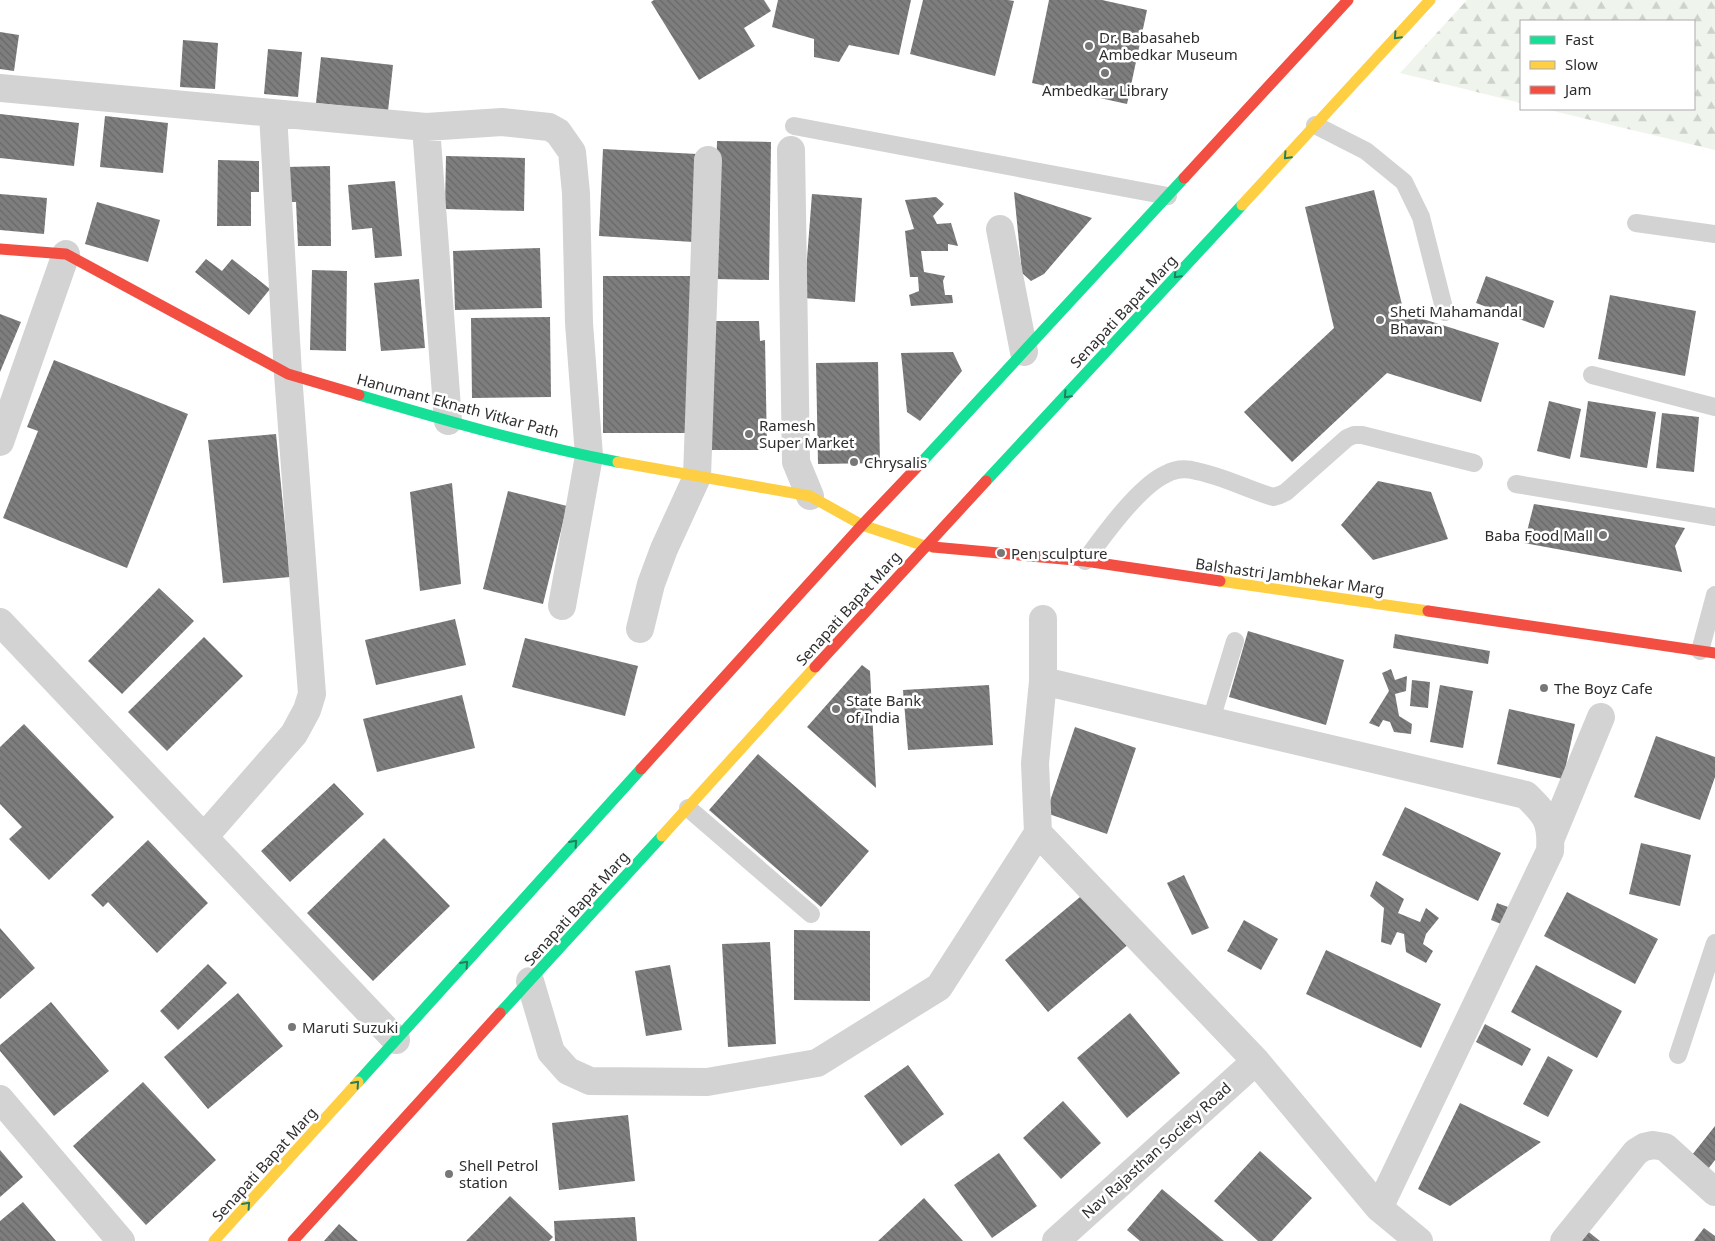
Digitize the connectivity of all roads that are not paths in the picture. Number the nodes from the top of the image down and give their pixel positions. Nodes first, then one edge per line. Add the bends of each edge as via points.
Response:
1 (1348, 0) edge
2 (1430, 0) edge
3 (0, 88) edge
4 (273, 114) junction
5 (1315, 125) junction
6 (426, 127) junction
7 (793, 138) joint
8 (708, 160) dead end
9 (1168, 196) junction
10 (1636, 223) dead end
11 (1000, 229) dead end
12 (1715, 234) edge
13 (0, 249) edge
14 (66, 254) junction
15 (1445, 312) dead end
16 (1024, 352) junction
17 (288, 374) junction
18 (1592, 375) dead end
19 (1715, 407) edge
20 (448, 421) junction
21 (1, 434) edge
22 (589, 456) junction
23 (1474, 464) dead end
24 (697, 477) junction
25 (1516, 484) dead end
26 (810, 496) junction
27 (1715, 517) edge
28 (862, 525) junction
29 (925, 546) junction
30 (1084, 561) junction
31 (1715, 595) edge
32 (562, 606) dead end
33 (1043, 619) dead end
34 (0, 622) edge
35 (640, 629) dead end
36 (1235, 641) dead end
37 (1708, 652) edge
38 (1043, 681) junction
39 (1601, 717) dead end
40 (1211, 720) junction
41 (688, 808) junction
42 (1038, 833) junction
43 (204, 837) junction
44 (1551, 838) junction
45 (811, 914) dead end
46 (1715, 943) edge
47 (530, 981) junction
48 (396, 1040) junction
49 (1678, 1055) dead end
50 (1256, 1061) junction
51 (0, 1100) edge
52 (1715, 1192) edge
53 (1379, 1208) junction
54 (121, 1241) edge
55 (214, 1241) edge
56 (293, 1241) edge
57 (1056, 1241) edge
58 (1419, 1241) edge
59 (1564, 1241) edge

1 - 9 main road, Senapati Bapat Marg
2 -> 5 main road, Senapati Bapat Marg
3 - 4 street
4 - 6 street
4 - 17 street
5 - 15 lane via 1366,151 1404,182 1421,218
5 -> 29 main road, Senapati Bapat Marg
6 - 20 street
6 - 22 street via 502,122 549,127 558,132 572,152 579,323
7 - 9 lane
7 - 26 street via 796,462
8 - 24 street
9 - 16 main road, Senapati Bapat Marg
10 - 12 lane
11 - 16 street
13 - 14 main road
14 - 17 main road, Hanumant Eknath Vitkar Path
14 - 21 street
16 - 28 main road, Senapati Bapat Marg
17 - 20 main road, Hanumant Eknath Vitkar Path
17 - 43 street via 312,694 294,734
18 - 19 lane
20 - 22 main road, Hanumant Eknath Vitkar Path
22 - 24 main road, Hanumant Eknath Vitkar Path
22 - 32 street
23 - 30 lane via 1354,435 1286,492 1273,497 1196,471 1180,469 1148,485
24 - 26 main road, Hanumant Eknath Vitkar Path
24 - 35 street via 664,549
25 - 27 lane
26 - 28 main road, Hanumant Eknath Vitkar Path
28 - 29 main road, Balshastri Jambhekar Marg
48 -> 28 main road, Senapati Bapat Marg
29 - 30 main road, Balshastri Jambhekar Marg
29 - 41 main road, Senapati Bapat Marg
30 - 37 main road, Balshastri Jambhekar Marg
31 - 37 lane
33 - 38 street
34 - 43 street
36 - 40 lane
38 - 40 street
38 - 42 street via 1035,763
39 - 44 street
40 - 44 street via 1526,795 1549,822
41 - 45 lane
41 - 47 main road, Senapati Bapat Marg
42 - 47 street via 939,987 817,1063 707,1082 590,1081 568,1071 551,1052
42 - 50 street
43 - 48 street
44 - 53 street via 1550,851
46 - 49 lane
47 - 56 main road, Senapati Bapat Marg
55 -> 48 main road, Senapati Bapat Marg
50 - 53 street
50 - 57 street, Nav Rajasthan Society Road
51 - 54 street
52 - 59 street via 1665,1147 1644,1147 1636,1152
53 - 58 street

